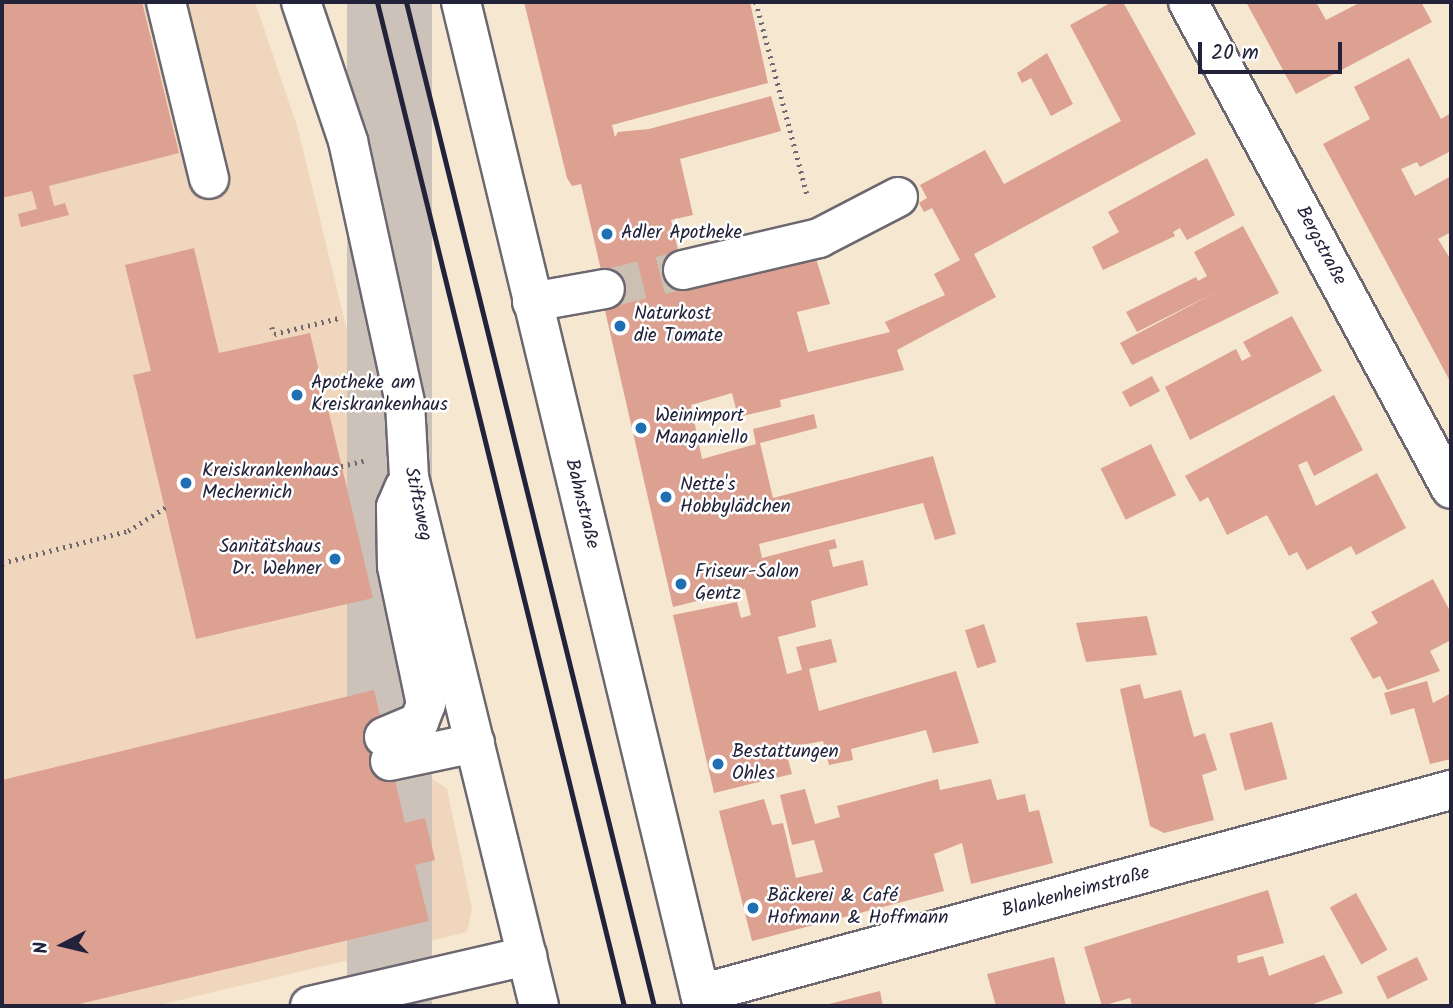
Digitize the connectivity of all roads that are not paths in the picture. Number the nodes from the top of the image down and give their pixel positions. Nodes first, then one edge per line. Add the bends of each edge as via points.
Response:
1 (166, 2) edge
2 (301, 2) edge
3 (461, 2) edge
4 (1188, 2) edge
5 (209, 179) dead end
6 (898, 197) dead end
7 (683, 270) tunnel mouth
8 (605, 289) tunnel mouth
9 (532, 302) junction
10 (409, 477) junction
11 (1451, 489) edge
12 (475, 743) junction
13 (1451, 790) edge
14 (527, 956) junction
15 (702, 1000) edge
16 (310, 1006) edge
17 (540, 1006) edge

1 - 5 street
2 - 10 street, Stiftsweg via 348,141 405,403
3 - 9 street, Bahnstraße
4 - 11 street, Bergstraße
6 - 7 street via 819,238
8 - 9 street
9 - 15 street, Bahnstraße
10 - 12 street, Stiftsweg
10 - 12 street via 396,508 397,566 426,704 419,722 387,749
12 - 14 street, Stiftsweg
13 - 15 street, Blankenheimstraße
14 - 16 street
14 - 17 street, Stiftsweg

